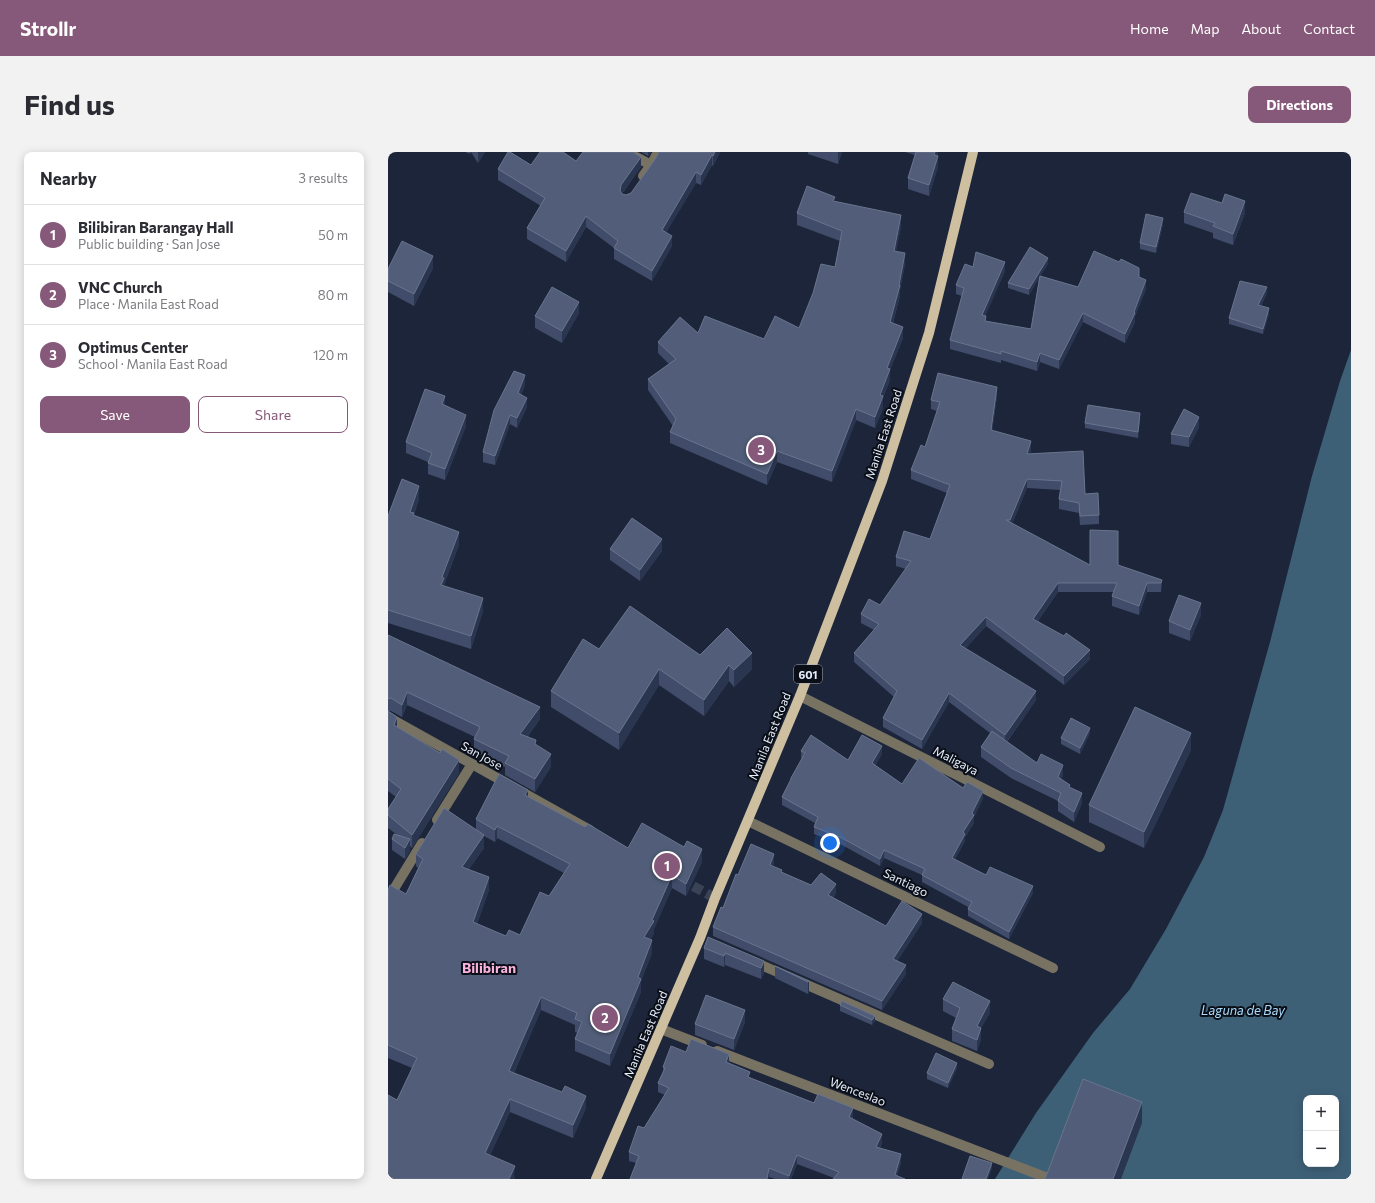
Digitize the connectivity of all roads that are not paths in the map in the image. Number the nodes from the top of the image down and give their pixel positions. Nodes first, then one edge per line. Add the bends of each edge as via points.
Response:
1 (627, 152) edge
2 (658, 152) edge
3 (973, 152) edge
4 (651, 165) junction
5 (639, 182) edge
6 (800, 696) junction
7 (388, 717) edge
8 (472, 764) junction
9 (748, 821) junction
10 (598, 834) edge
11 (1100, 847) dead end
12 (394, 889) edge
13 (744, 957) edge
14 (1053, 968) dead end
15 (661, 1030) junction
16 (989, 1064) dead end
17 (1045, 1177) edge
18 (596, 1179) edge

1 - 4 street
2 - 4 street
3 - 6 main road, Manila East Road / 601 via 929,333 882,481
4 - 5 street
6 - 9 main road, Manila East Road / 601
6 - 11 street, Maligaya
7 - 8 street, San Jose
8 - 10 street, San Jose
8 - 12 street
9 - 14 street, Santiago
9 - 15 main road, Manila East Road / 601 via 715,898 704,940
13 - 16 street
15 - 17 street, Wenceslao
15 - 18 main road, Manila East Road / 601

